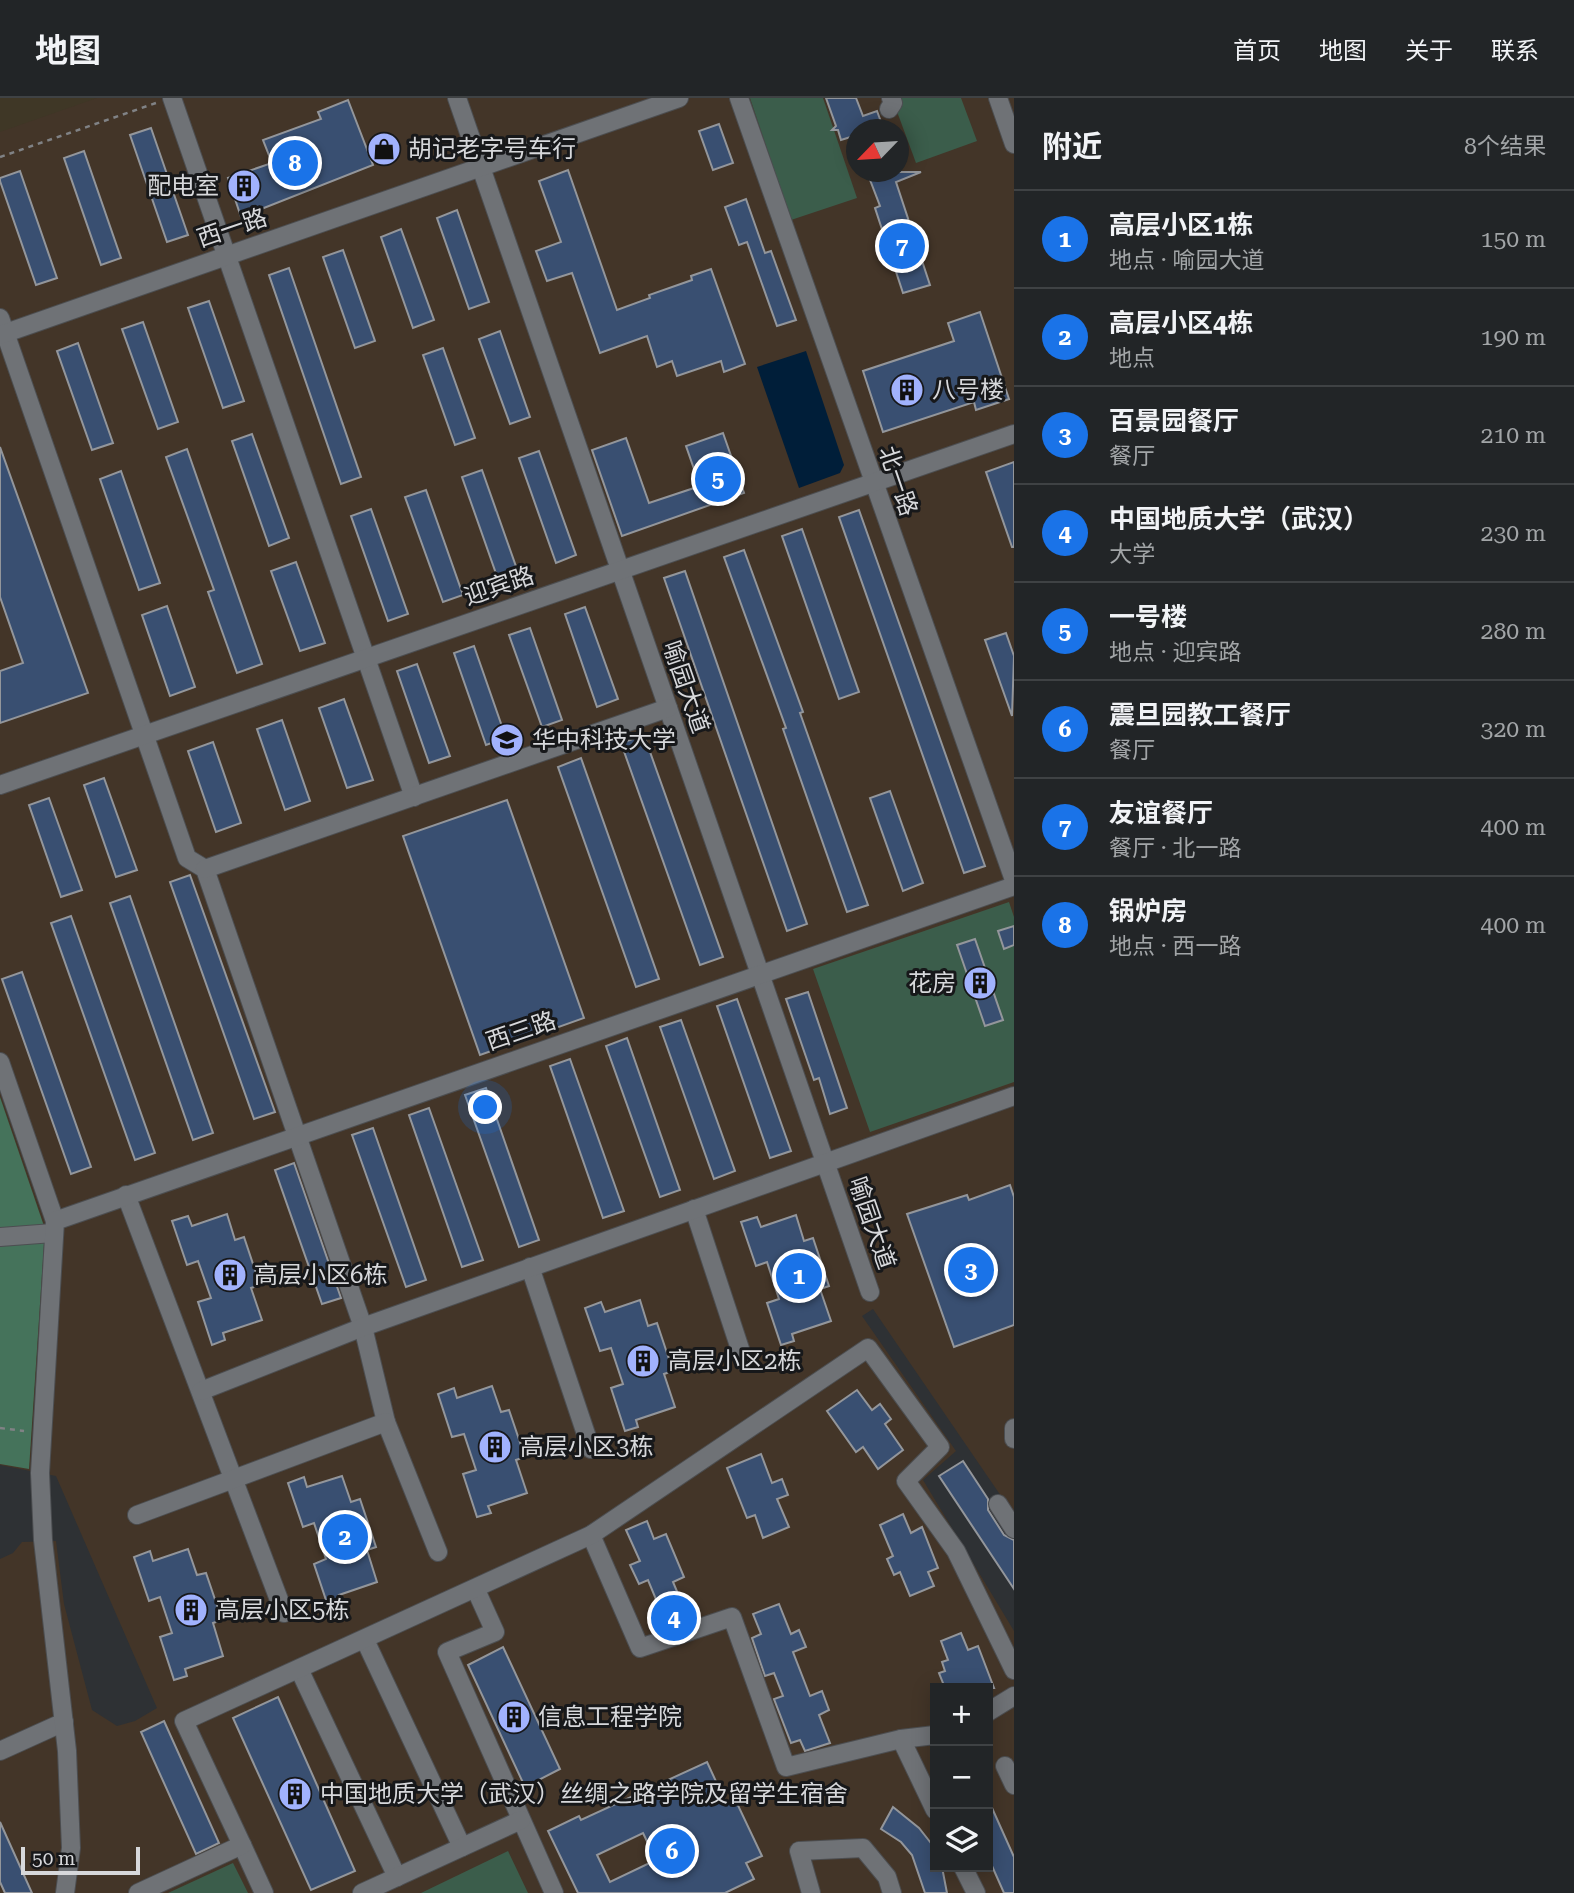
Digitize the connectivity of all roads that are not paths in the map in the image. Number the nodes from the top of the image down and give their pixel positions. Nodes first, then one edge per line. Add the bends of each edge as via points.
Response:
1 (457, 98) edge
2 (679, 98) edge
3 (739, 98) edge
4 (998, 98) edge
5 (164, 100) edge
6 (1014, 144) edge
7 (481, 168) junction
8 (227, 256) junction
9 (2, 328) edge
10 (1014, 434) edge
11 (872, 483) junction
12 (620, 570) junction
13 (366, 658) junction
14 (668, 708) junction
15 (145, 735) junction
16 (0, 786) edge
17 (414, 797) junction
18 (205, 869) junction
19 (1014, 880) edge
20 (1014, 886) edge
21 (760, 974) junction
22 (0, 1062) edge
23 (1014, 1096) edge
24 (296, 1135) junction
25 (825, 1162) junction
26 (126, 1195) junction
27 (694, 1209) junction
28 (54, 1227) junction
29 (0, 1237) edge
30 (530, 1267) junction
31 (870, 1292) dead end
32 (363, 1326) junction
33 (744, 1361) dead end
34 (201, 1391) junction
35 (386, 1422) junction
36 (1014, 1427) edge
37 (1014, 1439) edge
38 (591, 1449) dead end
39 (233, 1478) junction
40 (998, 1504) dead end
41 (137, 1515) dead end
42 (1014, 1529) edge
43 (592, 1535) junction
44 (438, 1552) dead end
45 (476, 1590) junction
46 (284, 1613) dead end
47 (365, 1640) junction
48 (299, 1670) junction
49 (1014, 1670) edge
50 (1014, 1696) edge
51 (993, 1709) edge
52 (64, 1722) junction
53 (930, 1736) edge
54 (901, 1739) junction
55 (0, 1751) edge
56 (1005, 1766) dead end
57 (1014, 1785) edge
58 (935, 1809) edge
59 (521, 1820) junction
60 (242, 1845) junction
61 (462, 1847) junction
62 (966, 1872) edge
63 (397, 1877) junction
64 (65, 1893) edge
65 (138, 1893) edge
66 (264, 1893) edge
67 (362, 1893) edge
68 (554, 1893) edge
69 (811, 1893) edge
70 (892, 1893) edge
71 (976, 1893) edge

1 - 7 street, 喻园大道
2 - 7 street, 西一路
3 - 11 street, 北一路
4 - 6 street
5 - 8 street
7 - 8 street, 西一路
7 - 12 street, 喻园大道
8 - 9 street, 西一路
8 - 13 street
9 - 15 street
10 - 11 street, 迎宾路
11 - 12 street, 迎宾路
11 - 19 street, 北一路
12 - 13 street, 迎宾路
12 - 14 street, 喻园大道
13 - 15 street, 迎宾路
13 - 17 street
14 - 17 street
14 - 21 street, 喻园大道
15 - 16 street, 迎宾路
15 - 18 street via 187,858
17 - 18 street
18 - 24 street
20 - 21 street, 西三路
21 - 24 street, 西三路
21 - 25 street, 喻园大道
22 - 28 street
23 - 25 street
24 - 26 street, 西三路
24 - 32 street
25 - 27 street
25 - 31 street, 喻园大道
26 - 28 street, 西三路
26 - 34 street
27 - 30 street
27 - 33 street
28 - 29 street, 西三路
28 - 52 street via 42,1434 43,1540
30 - 32 street
30 - 38 street
32 - 34 street
32 - 35 street
34 - 39 street
35 - 39 street
35 - 44 street
36 - 37 street
39 - 41 street
39 - 46 street
40 - 42 street
43 - 45 street
43 - 49 street via 868,1348 940,1447 906,1481 956,1550
43 - 54 street via 640,1648 732,1618 786,1767
45 - 47 street
45 - 59 street via 495,1632 447,1652
47 - 48 street
47 - 61 street
48 - 60 street via 184,1721
48 - 63 street
50 - 51 street
52 - 55 street
52 - 64 street via 71,1847
53 - 54 street
54 - 58 street
56 - 57 street
59 - 61 street
59 - 68 street
60 - 65 street
60 - 66 street
61 - 63 street
62 - 71 street
63 - 67 street
69 - 70 street via 799,1851 863,1848 887,1877

